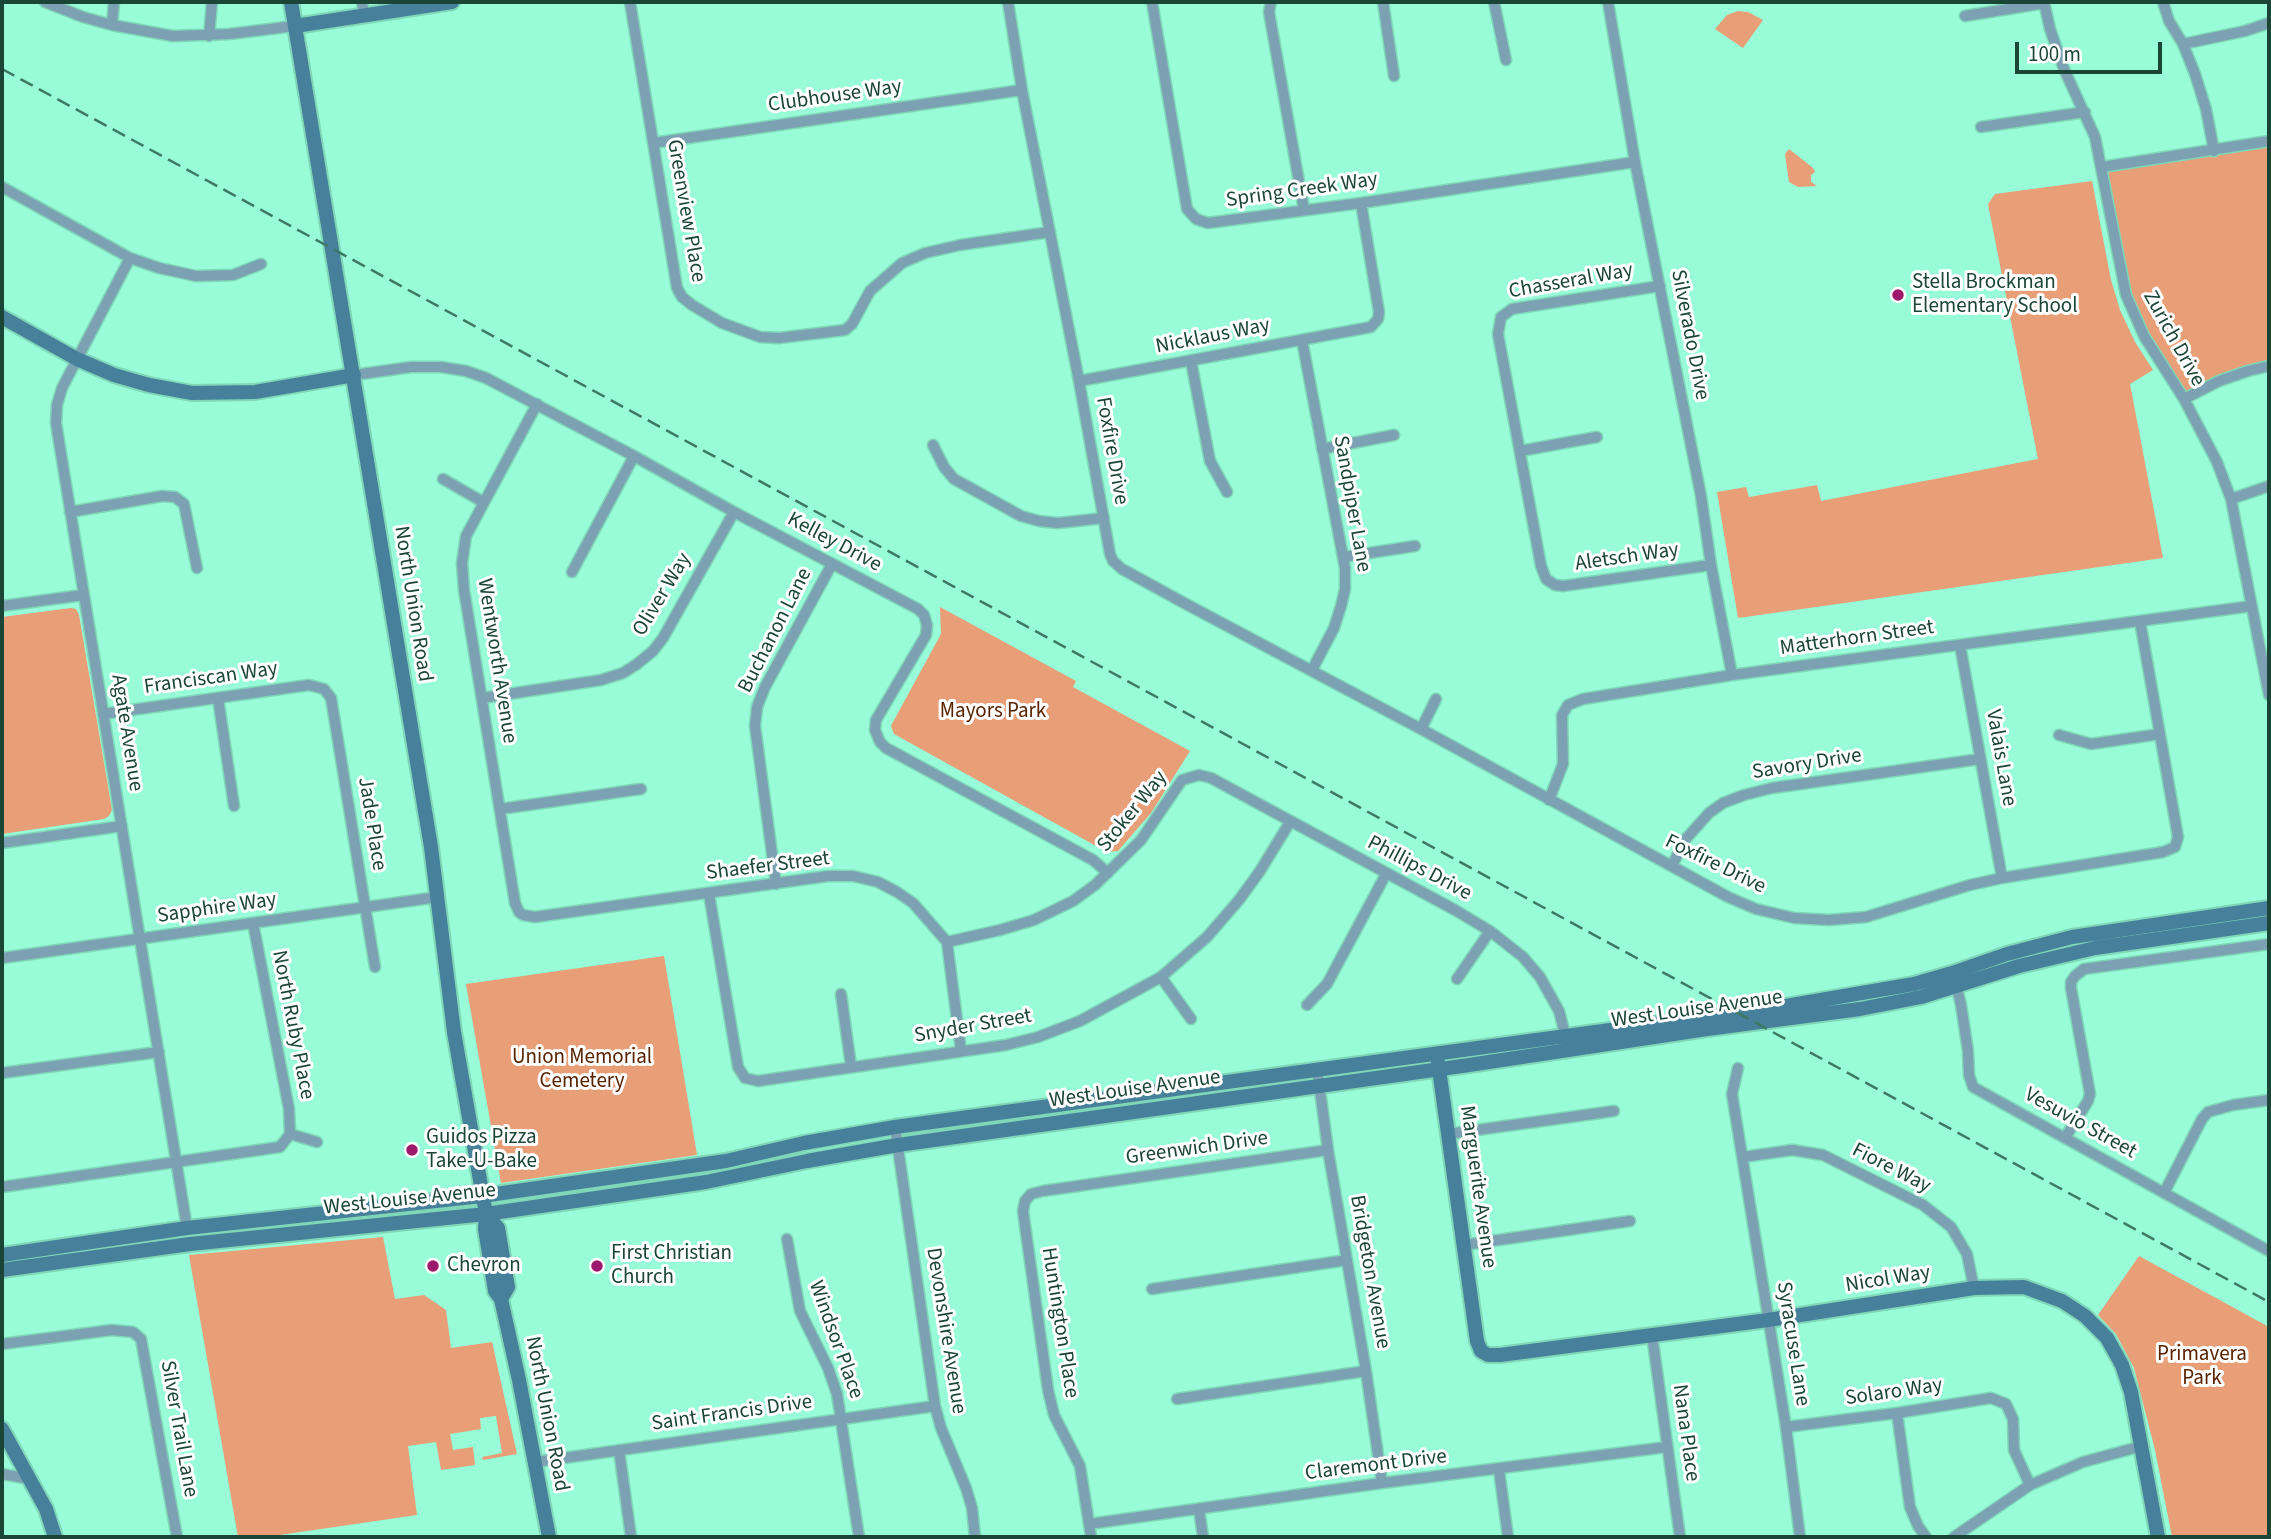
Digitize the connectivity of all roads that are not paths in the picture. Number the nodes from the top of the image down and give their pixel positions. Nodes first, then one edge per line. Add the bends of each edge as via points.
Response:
1 (45, 2) edge
2 (114, 2) edge
3 (212, 2) edge
4 (291, 2) edge
5 (452, 2) edge
6 (629, 2) edge
7 (1008, 2) edge
8 (1152, 2) edge
9 (1271, 2) edge
10 (1383, 2) edge
11 (1494, 2) edge
12 (1608, 2) edge
13 (2163, 2) edge
14 (429, 3) edge
15 (2045, 3) edge
16 (363, 8) edge
17 (1965, 16) dead end
18 (2269, 23) edge
19 (112, 25) junction
20 (295, 26) junction
21 (209, 36) junction
22 (2182, 44) junction
23 (1506, 60) dead end
24 (1394, 76) dead end
25 (1022, 90) junction
26 (2085, 112) junction
27 (1981, 127) dead end
28 (2269, 141) edge
29 (653, 143) junction
30 (2214, 151) junction
31 (1635, 162) junction
32 (2102, 167) junction
33 (2, 187) edge
34 (1361, 203) junction
35 (1304, 210) junction
36 (1050, 232) junction
37 (130, 258) junction
38 (261, 264) dead end
39 (1660, 286) junction
40 (2, 317) edge
41 (1302, 340) junction
42 (77, 359) junction
43 (1191, 361) junction
44 (2269, 366) edge
45 (354, 375) junction
46 (1079, 381) junction
47 (2185, 399) junction
48 (537, 404) junction
49 (1394, 435) dead end
50 (1597, 437) dead end
51 (933, 445) dead end
52 (1322, 449) junction
53 (1521, 451) junction
54 (634, 456) junction
55 (443, 479) dead end
56 (2269, 486) edge
57 (1227, 492) dead end
58 (2231, 499) junction
59 (483, 502) junction
60 (70, 512) junction
61 (734, 512) junction
62 (1104, 518) junction
63 (1415, 546) dead end
64 (1343, 557) junction
65 (832, 564) junction
66 (1711, 565) junction
67 (197, 568) dead end
68 (572, 572) dead end
69 (83, 595) junction
70 (2, 606) edge
71 (2252, 606) junction
72 (2140, 621) junction
73 (1960, 645) junction
74 (1312, 670) junction
75 (1732, 675) junction
76 (324, 689) joint
77 (2269, 695) edge
78 (218, 698) junction
79 (482, 698) junction
80 (1436, 699) dead end
81 (103, 714) junction
82 (1421, 729) junction
83 (2160, 734) junction
84 (2059, 735) dead end
85 (1980, 759) junction
86 (1199, 775) joint
87 (642, 789) dead end
88 (1549, 800) junction
89 (234, 806) dead end
90 (500, 809) junction
91 (1290, 822) junction
92 (122, 826) junction
93 (2, 843) edge
94 (1672, 866) junction
95 (1108, 873) junction
96 (1386, 874) junction
97 (2002, 877) junction
98 (776, 884) junction
99 (709, 894) junction
100 (438, 897) junction
101 (365, 908) junction
102 (2269, 908) edge
103 (545, 916) joint
104 (253, 923) junction
105 (2269, 923) edge
106 (1490, 931) junction
107 (141, 938) junction
108 (947, 942) junction
109 (2269, 944) edge
110 (2, 958) edge
111 (375, 967) dead end
112 (1161, 978) junction
113 (1457, 979) dead end
114 (1955, 980) junction
115 (841, 994) dead end
116 (1307, 1005) dead end
117 (1191, 1018) dead end
118 (1566, 1035) junction
119 (1568, 1050) junction
120 (961, 1051) junction
121 (159, 1052) junction
122 (1436, 1052) junction
123 (852, 1066) junction
124 (1317, 1068) junction
125 (1738, 1068) dead end
126 (1438, 1069) junction
127 (2, 1073) edge
128 (1320, 1086) junction
129 (2269, 1100) edge
130 (1614, 1111) dead end
131 (895, 1127) junction
132 (290, 1134) junction
133 (1448, 1134) junction
134 (2065, 1138) junction
135 (317, 1142) dead end
136 (898, 1145) junction
137 (1328, 1150) junction
138 (1743, 1157) junction
139 (178, 1162) junction
140 (1072, 1186) joint
141 (2, 1187) edge
142 (2164, 1193) junction
143 (482, 1196) junction
144 (486, 1213) junction
145 (1630, 1221) dead end
146 (187, 1228) junction
147 (787, 1239) dead end
148 (1464, 1245) junction
149 (2269, 1251) edge
150 (2, 1255) edge
151 (1347, 1260) junction
152 (2, 1270) edge
153 (1974, 1288) junction
154 (1152, 1289) dead end
155 (1768, 1320) junction
156 (1475, 1327) joint
157 (1652, 1335) junction
158 (2, 1344) edge
159 (1367, 1371) junction
160 (1177, 1399) dead end
161 (935, 1406) junction
162 (1897, 1413) junction
163 (842, 1418) junction
164 (1786, 1427) junction
165 (2, 1429) edge
166 (2142, 1446) junction
167 (1667, 1447) junction
168 (619, 1450) junction
169 (535, 1462) junction
170 (1499, 1470) junction
171 (2, 1474) edge
172 (30, 1479) junction
173 (1382, 1483) junction
174 (2030, 1485) junction
175 (1199, 1509) junction
176 (1089, 1524) junction
177 (55, 1537) edge
178 (177, 1537) edge
179 (549, 1537) edge
180 (631, 1537) edge
181 (859, 1537) edge
182 (975, 1537) edge
183 (1091, 1537) edge
184 (1203, 1537) edge
185 (1508, 1537) edge
186 (1680, 1537) edge
187 (1800, 1537) edge
188 (1926, 1537) edge
189 (1954, 1537) edge
190 (2158, 1537) edge

1 - 19 street
2 - 19 street
3 - 21 street
4 - 20 main road, North Union Road
5 - 14 main road
6 - 29 street, Greenview Place
7 - 25 street, Foxfire Drive
8 - 35 street, Spring Creek Way via 1188,209 1196,219 1209,223
9 - 35 street via 1269,12
10 - 24 street
11 - 23 street
12 - 31 street, Silverado Drive
13 - 22 street
14 - 16 main road
15 - 17 street
15 - 26 street, Zurich Drive via 2064,69
16 - 20 main road
18 - 22 street
19 - 21 street via 173,36
20 - 21 street
20 - 45 main road, North Union Road
22 - 30 street via 2195,74
25 - 29 street, Clubhouse Way
25 - 36 street, Foxfire Drive
26 - 27 street
26 - 32 street, Zurich Drive
28 - 30 street
29 - 36 street, Greenview Place via 673,275 682,298 760,337 845,330 880,280 925,253
30 - 32 street
31 - 34 street, Spring Creek Way
31 - 39 street, Silverado Drive
32 - 47 street, Zurich Drive via 2126,295 2144,336
33 - 37 street
34 - 35 street, Spring Creek Way
34 - 41 street, Nicklaus Way via 1378,319 1371,327
36 - 46 street, Foxfire Drive
37 - 38 street via 197,276 233,275
37 - 42 street, Agate Avenue
39 - 53 street, Chasseral Way via 1512,309 1500,317 1498,334
39 - 66 street, Silverado Drive
40 - 42 main road
41 - 43 street, Nicklaus Way
41 - 52 street, Sandpiper Lane
42 - 45 main road via 149,385 192,393 255,392
42 - 60 street, Agate Avenue via 62,388 56,423
43 - 46 street, Nicklaus Way
43 - 57 street via 1210,461
44 - 47 street via 2219,381
45 - 48 street, Kelley Drive via 441,367 486,378
45 - 100 main road, North Union Road
46 - 62 street, Foxfire Drive
47 - 58 street, Zurich Drive
48 - 54 street, Kelley Drive
48 - 59 street, Wentworth Avenue
49 - 52 street
50 - 53 street
51 - 62 street via 954,479 1021,516 1058,523
52 - 64 street, Sandpiper Lane
53 - 66 street, Aletsch Way via 1546,579 1555,585
54 - 61 street, Kelley Drive
54 - 68 street
55 - 59 street
56 - 58 street
58 - 71 street, Zurich Drive
59 - 79 street, Wentworth Avenue via 466,536 461,563
60 - 67 street via 175,497 184,504
60 - 69 street, Agate Avenue
61 - 65 street, Kelley Drive
61 - 79 street, Oliver Way via 663,638 637,664 601,680
62 - 74 street, Foxfire Drive via 1110,554 1122,569
63 - 64 street
64 - 74 street, Sandpiper Lane via 1341,607
65 - 95 street, Kelley Drive via 918,609 927,625 926,635 876,720 880,742 1093,860
65 - 98 street, Buchanon Lane via 757,707 755,726
66 - 75 street, Silverado Drive
69 - 70 street
69 - 81 street, Agate Avenue
71 - 72 street, Matterhorn Street
71 - 77 street, Zurich Drive
72 - 73 street, Matterhorn Street
72 - 83 street
73 - 75 street, Matterhorn Street
73 - 85 street, Valais Lane
74 - 82 street, Foxfire Drive
75 - 88 street, Matterhorn Street via 1569,705 1562,715 1563,764
76 - 78 street, Franciscan Way via 309,685
76 - 101 street, Jade Place via 331,698
78 - 81 street, Franciscan Way
78 - 89 street
79 - 90 street, Wentworth Avenue
80 - 82 street
81 - 92 street, Agate Avenue
82 - 88 street, Foxfire Drive
83 - 84 street via 2091,744
83 - 97 street, Foxfire Drive via 2178,838 2175,847
85 - 94 street, Savory Drive via 1745,795 1709,813 1684,841
85 - 97 street, Valais Lane
86 - 91 street, Phillips Drive
86 - 95 street, Stoker Way via 1182,780 1141,840
87 - 90 street
88 - 94 street, Foxfire Drive
90 - 103 street, Wentworth Avenue via 515,903 523,915
91 - 96 street, Phillips Drive
91 - 112 street, Snyder Street via 1239,900 1207,937
92 - 93 street
92 - 107 street, Agate Avenue
94 - 97 street, Foxfire Drive via 1756,909 1819,920 1866,916
95 - 108 street, Stoker Way via 1073,901 1034,920
96 - 106 street, Phillips Drive
96 - 116 street via 1327,984
98 - 99 street, Shaefer Street
98 - 108 street, Shaefer Street via 828,876 878,882 913,903
99 - 103 street, Shaefer Street
99 - 123 street, Snyder Street via 738,1067 745,1078 758,1081
100 - 101 street, Sapphire Way
100 - 143 main road, North Union Road via 454,1032
101 - 104 street, Sapphire Way
101 - 111 street, Jade Place
102 - 114 main road, West Louise Avenue via 2072,937 2007,954
104 - 107 street, Sapphire Way
104 - 132 street, North Ruby Place
105 - 114 main road, West Louise Avenue via 2068,954
106 - 113 street
106 - 118 street, Phillips Drive via 1540,977
107 - 110 street, Sapphire Way
107 - 121 street, Agate Avenue
108 - 120 street
109 - 134 street via 2084,969 2075,976 2071,988 2090,1094
112 - 117 street
112 - 120 street, Snyder Street via 1080,1021 1038,1037
114 - 118 main road, West Louise Avenue
114 - 119 main road, West Louise Avenue via 1913,999 1860,1009
114 - 134 street, Vesuvio Street via 1973,1087
115 - 123 street
118 - 119 street, Phillips Drive
118 - 122 main road, West Louise Avenue
119 - 126 main road, West Louise Avenue
120 - 123 street, Snyder Street
121 - 127 street
121 - 139 street, Agate Avenue
122 - 124 main road, West Louise Avenue
122 - 126 main road, Marguerite Avenue
124 - 128 street, Bridgeton Avenue
124 - 131 main road, West Louise Avenue
125 - 138 street, Syracuse Lane via 1732,1094
126 - 128 main road, West Louise Avenue
126 - 133 main road, Marguerite Avenue
128 - 136 main road, West Louise Avenue
128 - 137 street, Bridgeton Avenue
129 - 142 street via 2208,1112
130 - 133 street
131 - 136 street, Devonshire Avenue
131 - 143 main road, West Louise Avenue via 726,1161
132 - 135 street
132 - 139 street via 279,1147
133 - 148 main road, Marguerite Avenue
134 - 142 street, Vesuvio Street
136 - 144 main road, West Louise Avenue via 706,1182
136 - 161 street, Devonshire Avenue
137 - 140 street, Greenwich Drive
137 - 151 street, Bridgeton Avenue
138 - 153 street, Fiore Way via 1792,1150 1823,1155 1923,1205 1951,1227 1967,1254
138 - 155 street, Syracuse Lane
139 - 141 street
139 - 146 street, Agate Avenue
140 - 176 street, Huntington Place via 1031,1194 1023,1211 1048,1390 1054,1415 1080,1466
142 - 149 street, Vesuvio Street
143 - 144 main road, North Union Road
143 - 146 main road, West Louise Avenue
144 - 152 main road, West Louise Avenue via 190,1244
144 - 169 main road, North Union Road via 495,1291 502,1299
145 - 148 street
146 - 150 main road, West Louise Avenue
147 - 163 street, Windsor Place via 800,1311 828,1368
148 - 156 main road, Marguerite Avenue
151 - 154 street
151 - 159 street, Bridgeton Avenue
153 - 155 main road, Nicol Way
153 - 166 main road, Nicol Way via 2024,1287 2062,1301 2085,1316 2107,1338 2122,1365
155 - 157 main road, Nicol Way
155 - 164 street, Syracuse Lane
156 - 157 main road, Nicol Way via 1481,1350 1500,1355
157 - 167 street, Nana Place
158 - 178 street, Silver Trail Lane via 112,1330 133,1332 141,1339
159 - 160 street
159 - 173 street, Bridgeton Avenue
161 - 163 street, Saint Francis Drive
161 - 182 street, Devonshire Avenue via 966,1488
162 - 164 street, Solaro Way
162 - 174 street, Solaro Way via 1991,1398 2006,1404 2013,1419 2014,1450
162 - 188 street via 1910,1507
163 - 168 street, Saint Francis Drive
163 - 181 street, Windsor Place
164 - 187 street, Syracuse Lane
165 - 172 main road
166 - 174 street via 2083,1462
166 - 190 main road, Nicol Way
167 - 170 street, Claremont Drive
167 - 186 street, Nana Place
168 - 169 street, Saint Francis Drive
168 - 180 street
169 - 179 main road, North Union Road
170 - 173 street, Claremont Drive
170 - 185 street
171 - 172 street
172 - 177 main road
173 - 175 street, Claremont Drive
174 - 189 street
175 - 176 street, Claremont Drive
175 - 184 street
176 - 183 street, Huntington Place

